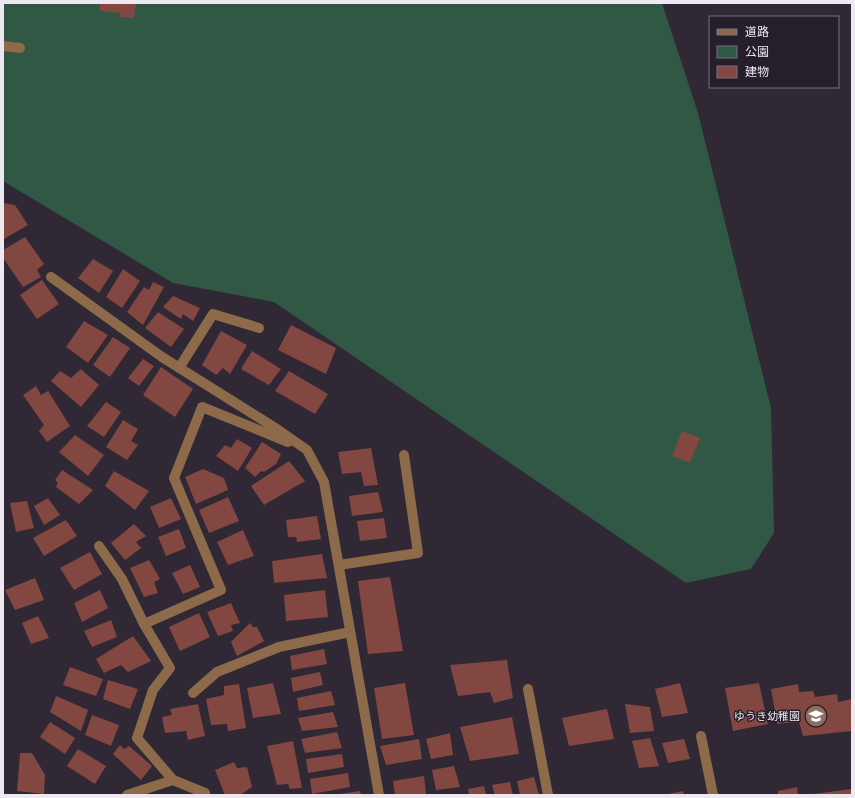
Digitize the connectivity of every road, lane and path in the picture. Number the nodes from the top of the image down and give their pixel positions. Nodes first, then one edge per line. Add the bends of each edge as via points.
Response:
1 (3, 46) edge
2 (20, 48) dead end
3 (51, 277) dead end
4 (259, 328) dead end
5 (179, 368) junction
6 (307, 450) junction
7 (404, 455) dead end
8 (99, 546) dead end
9 (339, 566) junction
10 (144, 624) junction
11 (350, 632) junction
12 (528, 689) dead end
13 (193, 693) dead end
14 (701, 736) dead end
15 (173, 780) junction
16 (206, 793) dead end
17 (127, 795) edge
18 (379, 795) edge
19 (548, 795) edge
20 (713, 795) edge

1 - 2 street
3 - 5 street
4 - 5 street via 213,314
5 - 6 street
6 - 9 street via 324,482
6 - 10 street via 202,407 174,478 221,590
7 - 9 street via 418,553
8 - 10 street via 122,579
9 - 11 street
10 - 15 street via 170,668 153,690 137,738
11 - 13 street via 279,648 217,672
11 - 18 street
12 - 19 street
14 - 20 street
15 - 16 street
15 - 17 street

